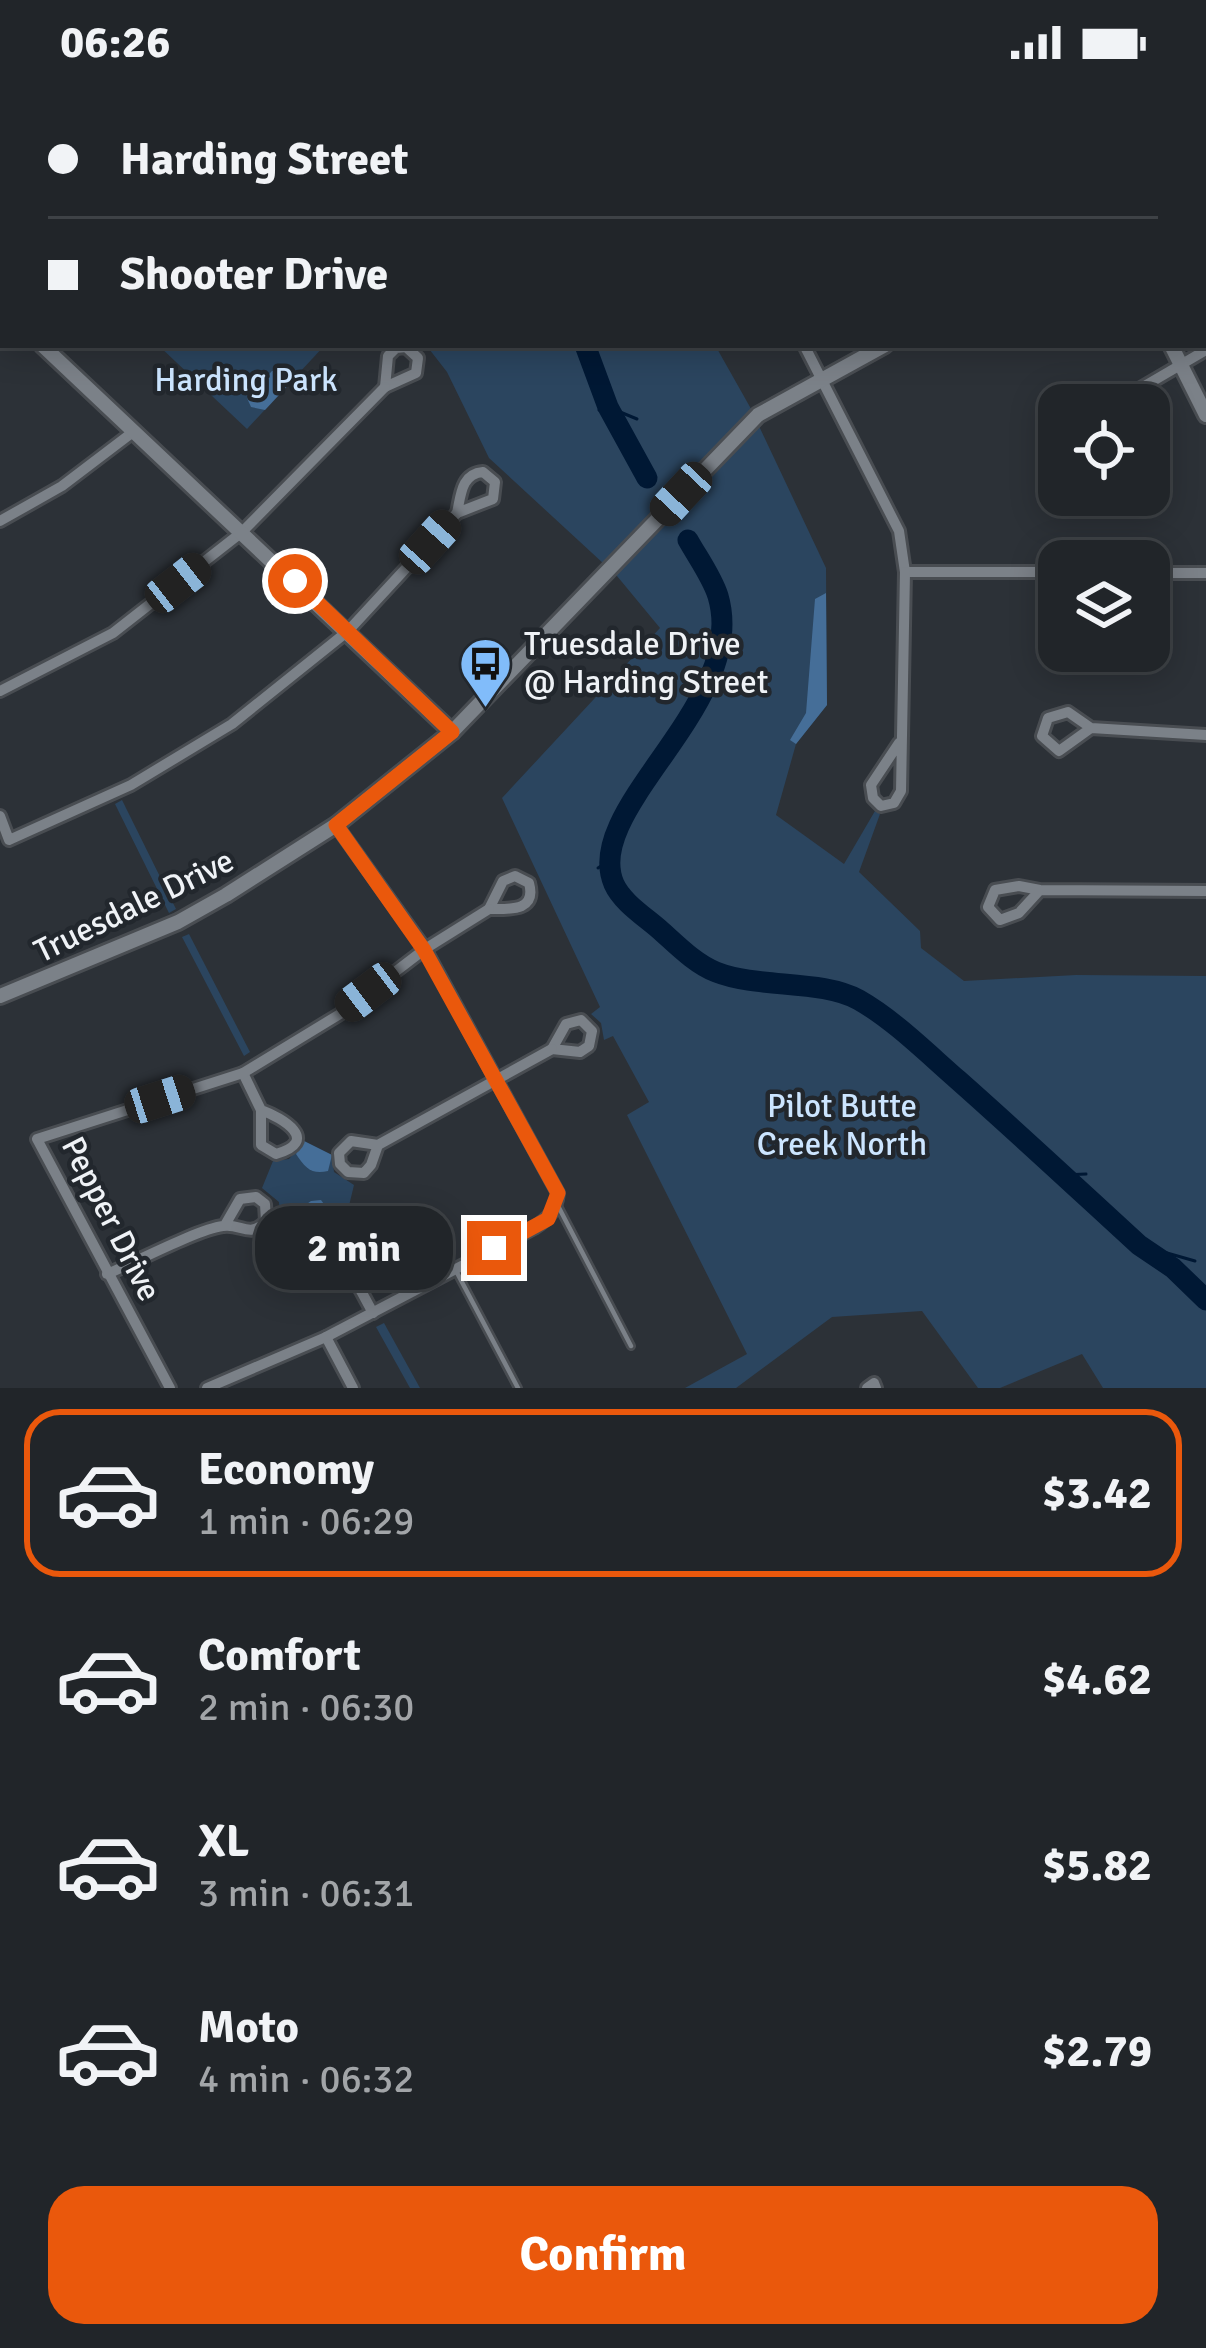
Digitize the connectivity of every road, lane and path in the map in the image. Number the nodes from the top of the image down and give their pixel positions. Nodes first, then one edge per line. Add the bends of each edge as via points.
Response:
1 (45, 348) edge
2 (806, 348) edge
3 (879, 348) edge
4 (1173, 348) edge
5 (1206, 350) edge
6 (1181, 364) junction
7 (822, 379) junction
8 (1147, 384) edge
9 (385, 387) dead end
10 (1206, 415) edge
11 (133, 432) junction
12 (457, 512) dead end
13 (0, 521) edge
14 (242, 532) junction
15 (905, 572) junction
16 (1038, 572) edge
17 (1170, 572) edge
18 (1206, 573) edge
19 (348, 631) junction
20 (0, 691) edge
21 (1091, 728) dead end
22 (452, 732) junction
23 (1206, 735) edge
24 (899, 743) junction
25 (0, 816) edge
26 (336, 825) junction
27 (1040, 890) junction
28 (1206, 891) edge
29 (489, 910) dead end
30 (424, 950) junction
31 (0, 996) edge
32 (552, 1048) dead end
33 (243, 1073) junction
34 (497, 1078) junction
35 (261, 1110) dead end
36 (378, 1145) dead end
37 (556, 1204) junction
38 (225, 1225) dead end
39 (347, 1265) dead end
40 (455, 1269) junction
41 (107, 1274) junction
42 (373, 1313) junction
43 (326, 1337) junction
44 (631, 1346) dead end
45 (170, 1388) edge
46 (207, 1388) edge
47 (352, 1388) edge
48 (518, 1388) edge
49 (867, 1388) edge
50 (876, 1388) edge

1 - 11 street
2 - 7 street
3 - 7 street, Truesdale Drive
4 - 6 street
5 - 6 street
6 - 8 street
6 - 10 street
7 - 15 street via 899,531
7 - 22 street, Truesdale Drive via 740,431
9 - 14 street
11 - 13 street
11 - 14 street
12 - 19 street
14 - 19 street
14 - 20 street via 113,633
15 - 16 street
15 - 24 street
17 - 18 street
19 - 22 street
19 - 25 street via 232,724 131,785 9,840
21 - 23 street
22 - 26 street, Truesdale Drive
24 - 24 street via 871,785 881,806 901,791
26 - 30 street
26 - 31 street, Truesdale Drive via 178,922
27 - 27 street via 994,890 988,907 1000,920
27 - 28 street
29 - 30 street, Pepper Drive
30 - 33 street, Pepper Drive
30 - 34 street
32 - 34 street
33 - 35 street
33 - 41 street, Pepper Drive via 37,1139
34 - 36 street
34 - 37 street via 558,1193
37 - 40 street via 548,1219
37 - 44 lane
38 - 41 street
39 - 42 street
40 - 42 street
40 - 48 lane
41 - 45 street, Pepper Drive
42 - 43 street
43 - 46 street
43 - 47 street
49 - 50 street

